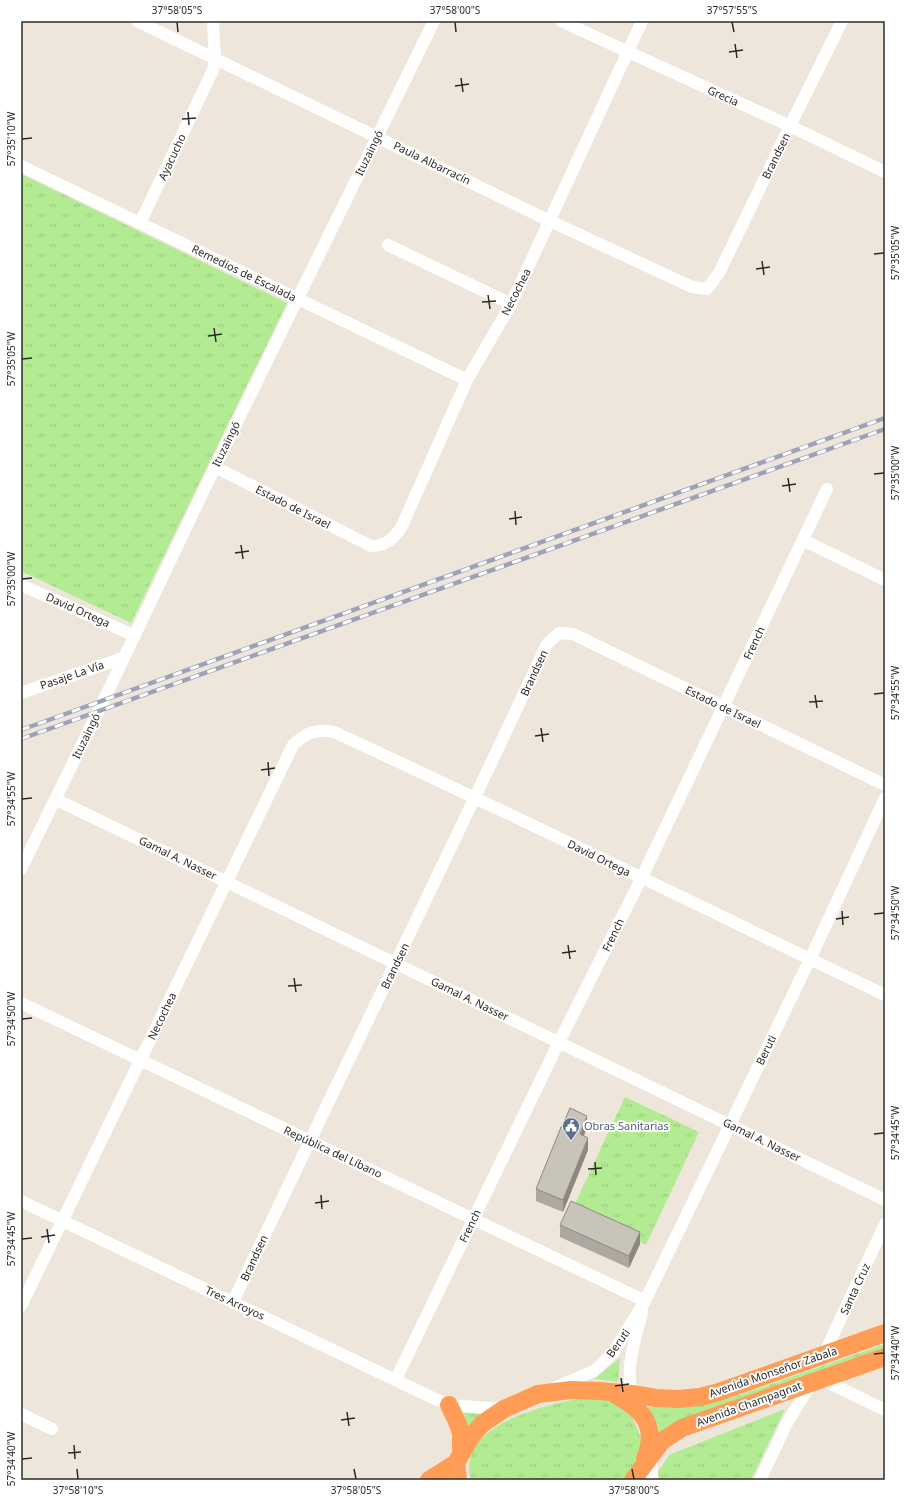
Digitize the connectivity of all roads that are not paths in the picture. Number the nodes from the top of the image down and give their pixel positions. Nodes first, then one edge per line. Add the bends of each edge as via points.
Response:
1 (137, 21) edge
2 (214, 21) edge
3 (434, 21) edge
4 (561, 21) edge
5 (642, 21) edge
6 (842, 21) edge
7 (628, 52) junction
8 (215, 59) junction
9 (790, 126) junction
10 (377, 136) junction
11 (21, 166) edge
12 (885, 172) edge
13 (550, 221) junction
14 (140, 223) junction
15 (388, 245) dead end
16 (707, 289) joint
17 (298, 299) junction
18 (511, 304) junction
19 (467, 380) junction
20 (215, 467) junction
21 (827, 490) dead end
22 (803, 540) junction
23 (371, 546) joint
24 (885, 580) edge
25 (21, 585) edge
26 (559, 633) joint
27 (135, 636) junction
28 (124, 658) junction
29 (21, 693) edge
30 (723, 707) junction
31 (310, 732) joint
32 (885, 785) edge
33 (476, 798) junction
34 (885, 798) edge
35 (55, 799) junction
36 (21, 869) edge
37 (641, 879) junction
38 (227, 882) junction
39 (810, 959) junction
40 (396, 964) junction
41 (885, 995) edge
42 (21, 1003) edge
43 (559, 1042) junction
44 (140, 1060) junction
45 (730, 1125) junction
46 (309, 1141) junction
47 (885, 1200) edge
48 (21, 1201) edge
49 (474, 1219) junction
50 (62, 1220) junction
51 (885, 1224) edge
52 (645, 1301) junction
53 (233, 1302) junction
54 (21, 1306) edge
55 (885, 1333) edge
56 (824, 1354) junction
57 (885, 1357) edge
58 (396, 1379) junction
59 (817, 1381) junction
60 (612, 1393) junction
61 (538, 1394) junction
62 (632, 1394) junction
63 (449, 1405) junction
64 (504, 1409) junction
65 (885, 1410) edge
66 (21, 1414) edge
67 (643, 1414) junction
68 (52, 1429) dead end
69 (650, 1437) junction
70 (651, 1455) junction
71 (458, 1466) edge
72 (641, 1478) edge
73 (429, 1480) edge
74 (760, 1480) edge

1 - 8 street, Paula Albarracín
2 - 8 street, Ayacucho
3 - 10 street, Ituzaingó
4 - 7 street, Grecia
5 - 7 street, Necochea
6 - 9 street, Brandsen
7 - 9 street, Grecia
7 - 13 street, Necochea
8 - 10 street, Paula Albarracín
8 - 14 street, Ayacucho via 213,70
9 - 12 street, Grecia
9 - 16 street, Brandsen via 719,273
10 - 13 street, Paula Albarracín
10 - 17 street, Ituzaingó
11 - 14 street, Remedios de Escalada
13 - 16 street, Paula Albarracín via 692,287
13 - 18 street, Necochea
14 - 17 street, Remedios de Escalada
15 - 18 street
17 - 19 street, Remedios de Escalada
17 - 20 street, Ituzaingó
18 - 19 street, Necochea
19 - 23 street, Necochea via 401,528 387,543
20 - 23 street, Estado de Israel
20 - 27 street, Ituzaingó
21 - 22 street, French
22 - 24 street
22 - 30 street, French
25 - 27 street, David Ortega
26 - 30 street, Estado de Israel via 573,634
26 - 33 street, Brandsen via 547,644
27 - 28 street, Ituzaingó
28 - 29 street, Pasaje La Vía
28 - 35 street, Ituzaingó
30 - 32 street, Estado de Israel
30 - 37 street, French
31 - 33 street, David Ortega via 334,732
31 - 38 street, Necochea via 293,745
33 - 37 street, David Ortega
33 - 40 street, Brandsen
34 - 39 street, Beruti
35 - 36 street, Ituzaingó
35 - 38 street, Gamal A. Nasser
37 - 39 street, David Ortega
37 - 43 street, French
38 - 40 street, Gamal A. Nasser
38 - 44 street, Necochea
39 - 41 street, David Ortega
39 - 45 street, Beruti
40 - 43 street, Gamal A. Nasser
40 - 46 street, Brandsen
42 - 44 street, República del Líbano
43 - 45 street, Gamal A. Nasser
43 - 49 street, French
44 - 46 street, República del Líbano
44 - 50 street, Necochea
45 - 47 street, Gamal A. Nasser
45 - 52 street, Beruti
46 - 49 street, República del Líbano
46 - 53 street, Brandsen
48 - 50 street, Tres Arroyos
49 - 52 street, República del Líbano
49 - 58 street, French
50 - 53 street, Tres Arroyos
50 - 54 street, Necochea
51 - 56 street, Santa Cruz
52 - 61 street, Beruti via 613,1353 594,1371
52 - 62 street, Beruti via 629,1378
53 - 58 street, Tres Arroyos
55 - 56 highway, Avenida Monseñor Zabala
56 - 62 highway, Avenida Monseñor Zabala via 700,1397 656,1398
57 - 59 highway, Avenida Champagnat
58 - 63 street, Tres Arroyos
59 - 65 street
59 - 70 highway, Avenida Champagnat via 682,1428 662,1441
59 - 74 street via 788,1421
60 - 61 highway via 571,1390
60 - 62 highway, Avenida Monseñor Zabala
60 - 67 highway via 629,1402
61 - 64 highway
62 - 67 street, Beruti
63 - 64 street, Tres Arroyos
63 - 71 highway via 461,1434
64 - 71 highway via 482,1424 471,1437
66 - 68 street
67 - 69 highway
69 - 70 street
69 - 72 highway
70 - 72 highway, Avenida Champagnat
71 - 73 highway

